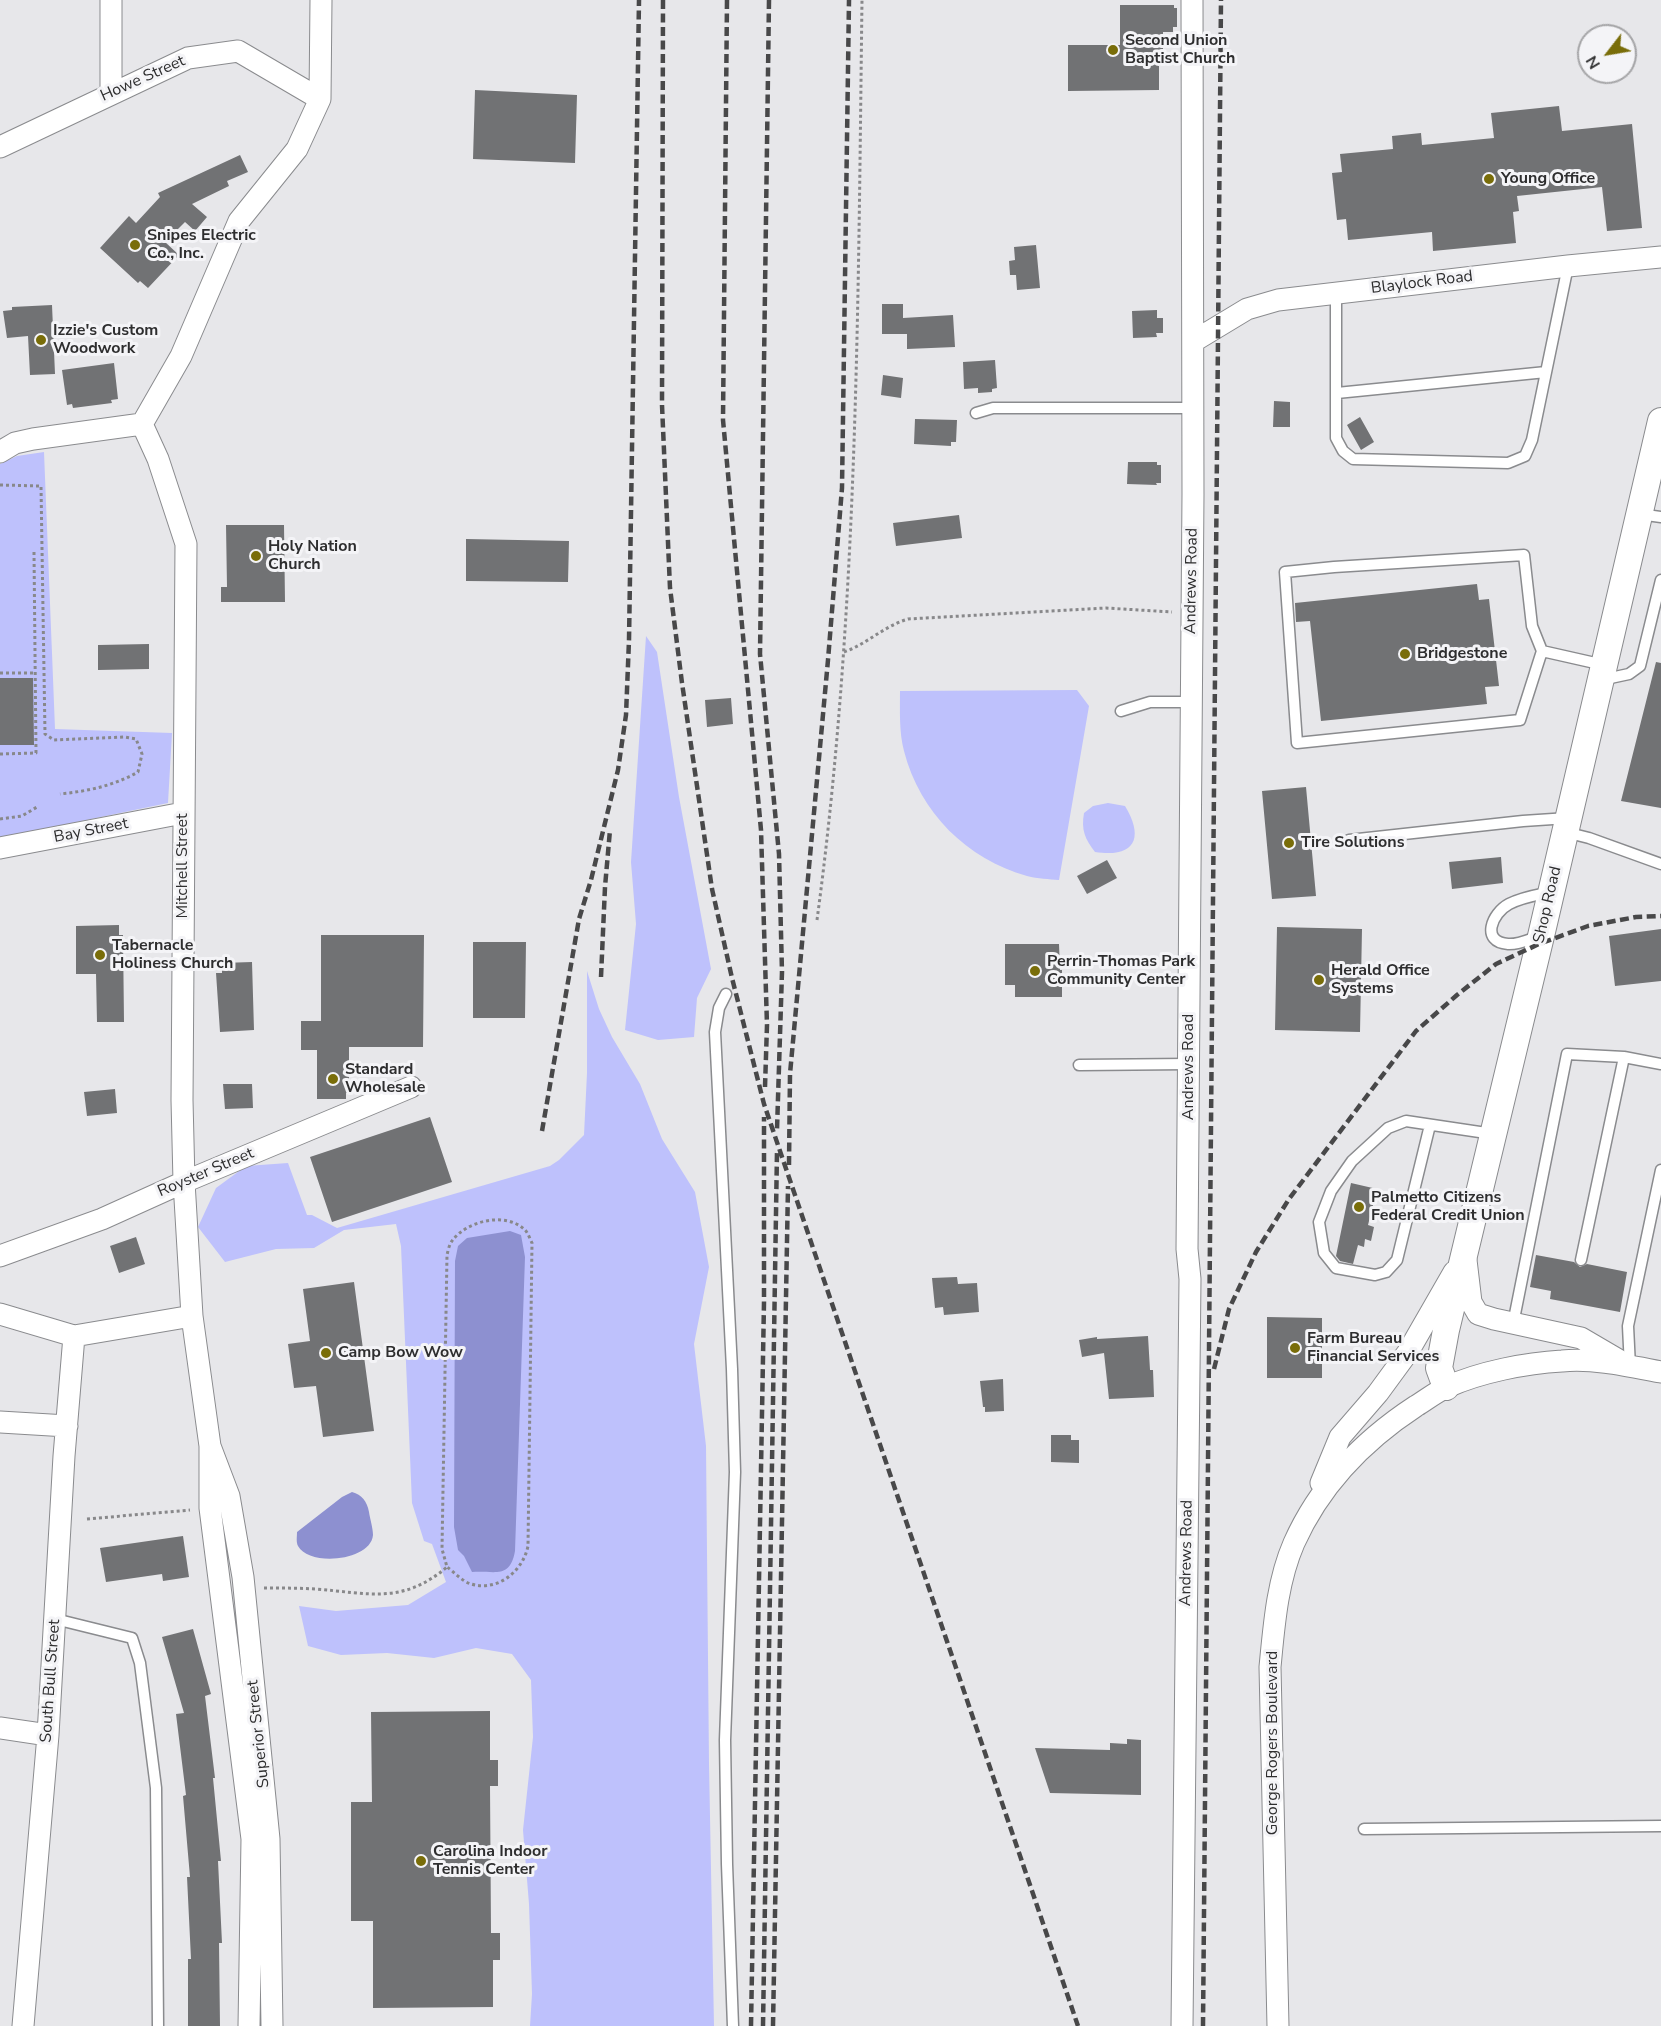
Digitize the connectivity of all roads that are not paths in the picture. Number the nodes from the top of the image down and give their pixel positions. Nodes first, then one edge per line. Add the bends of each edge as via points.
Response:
1 (111, 0) edge
2 (321, 0) edge
3 (1192, 0) edge
4 (111, 93) junction
5 (320, 99) junction
6 (0, 147) edge
7 (1661, 257) edge
8 (1568, 266) junction
9 (1336, 293) junction
10 (1194, 341) junction
11 (1546, 372) junction
12 (1337, 393) junction
13 (1193, 408) junction
14 (976, 412) dead end
15 (1661, 421) edge
16 (142, 424) junction
17 (0, 452) edge
18 (1650, 515) edge
19 (1661, 580) edge
20 (1542, 651) junction
21 (1602, 673) junction
22 (1191, 702) junction
23 (1121, 711) dead end
24 (183, 813) junction
25 (1567, 825) junction
26 (1349, 840) dead end
27 (0, 848) edge
28 (1661, 864) edge
29 (1551, 892) junction
30 (1541, 936) junction
31 (726, 993) dead end
32 (1624, 1057) junction
33 (1189, 1064) junction
34 (1661, 1064) edge
35 (1079, 1065) dead end
36 (411, 1087) dead end
37 (1430, 1125) junction
38 (1493, 1134) junction
39 (1661, 1170) edge
40 (184, 1182) junction
41 (1465, 1252) junction
42 (0, 1256) edge
43 (1581, 1260) dead end
44 (0, 1314) edge
45 (192, 1316) junction
46 (1513, 1324) junction
47 (74, 1336) junction
48 (1630, 1367) junction
49 (1661, 1372) edge
50 (1446, 1387) junction
51 (0, 1422) edge
52 (67, 1426) junction
53 (210, 1446) junction
54 (1304, 1526) junction
55 (55, 1619) junction
56 (0, 1728) edge
57 (48, 1735) junction
58 (1661, 1826) edge
59 (1364, 1829) dead end
60 (260, 1839) junction
61 (23, 2026) edge
62 (158, 2026) edge
63 (249, 2026) edge
64 (272, 2026) edge
65 (733, 2026) edge
66 (1182, 2026) edge
67 (1278, 2026) edge

1 - 4 street
2 - 5 street
3 - 10 street, Andrews Road
4 - 5 street, Howe Street via 188,58 238,51
4 - 6 street, Howe Street
5 - 16 street via 297,149 239,221 181,356
7 - 8 street, Blaylock Road
8 - 9 street, Blaylock Road
8 - 11 lane
9 - 10 street, Blaylock Road via 1278,300 1247,309
9 - 12 lane
10 - 13 street, Andrews Road
11 - 12 lane
11 - 12 lane via 1532,440 1525,456 1508,463 1353,459 1336,438
13 - 14 lane via 993,408
13 - 22 street, Andrews Road
15 - 18 street, Shop Road
16 - 17 street via 33,439
16 - 24 street, Mitchell Street via 159,459 186,544
18 - 21 street, Shop Road
19 - 21 lane via 1640,666 1629,674
20 - 20 lane via 1532,626 1524,555 1285,572 1297,743 1520,720
20 - 21 lane
21 - 25 street, Shop Road
22 - 23 lane via 1150,702
22 - 33 street, Andrews Road
24 - 27 street, Bay Street
24 - 40 street, Mitchell Street
25 - 26 lane via 1523,821
25 - 28 lane
25 - 29 street, Shop Road
29 - 30 street, Shop Road
29 - 30 lane via 1508,904 1492,921 1491,931 1506,944
30 - 38 street, Shop Road
31 - 65 lane via 718,1008 716,1032 735,1472 725,1740
32 - 34 lane
32 - 43 lane
32 - 46 lane via 1567,1054
33 - 35 lane
33 - 66 street, Andrews Road
36 - 40 street, Royster Street
37 - 37 lane via 1407,1121 1388,1128 1352,1161 1331,1191 1319,1222 1324,1253 1336,1268 1375,1275 1386,1272 1397,1260
37 - 38 lane
38 - 41 street, Shop Road
39 - 48 lane via 1628,1326
40 - 42 street, Royster Street via 102,1219
40 - 45 street, Mitchell Street
41 - 46 street via 1471,1302 1478,1314
41 - 50 street, Shop Road via 1439,1368
41 - 54 street via 1408,1352 1340,1437
44 - 47 street
45 - 47 street
45 - 53 street, Superior Street
46 - 48 street via 1581,1338
47 - 52 street, South Bull Street
48 - 49 street, George Rogers Boulevard
48 - 50 street, George Rogers Boulevard via 1563,1361 1493,1371
50 - 54 street, George Rogers Boulevard via 1396,1419 1341,1468
51 - 52 street
52 - 55 street, South Bull Street
53 - 60 street, Superior Street via 210,1508
53 - 60 street, Superior Street via 229,1496 244,1587
54 - 67 street, George Rogers Boulevard via 1281,1585 1270,1667
55 - 57 street, South Bull Street
55 - 62 lane via 132,1638 140,1663 156,1788
56 - 57 street
57 - 61 street, South Bull Street
58 - 59 lane
60 - 63 street, Superior Street
60 - 64 street, Superior Street

